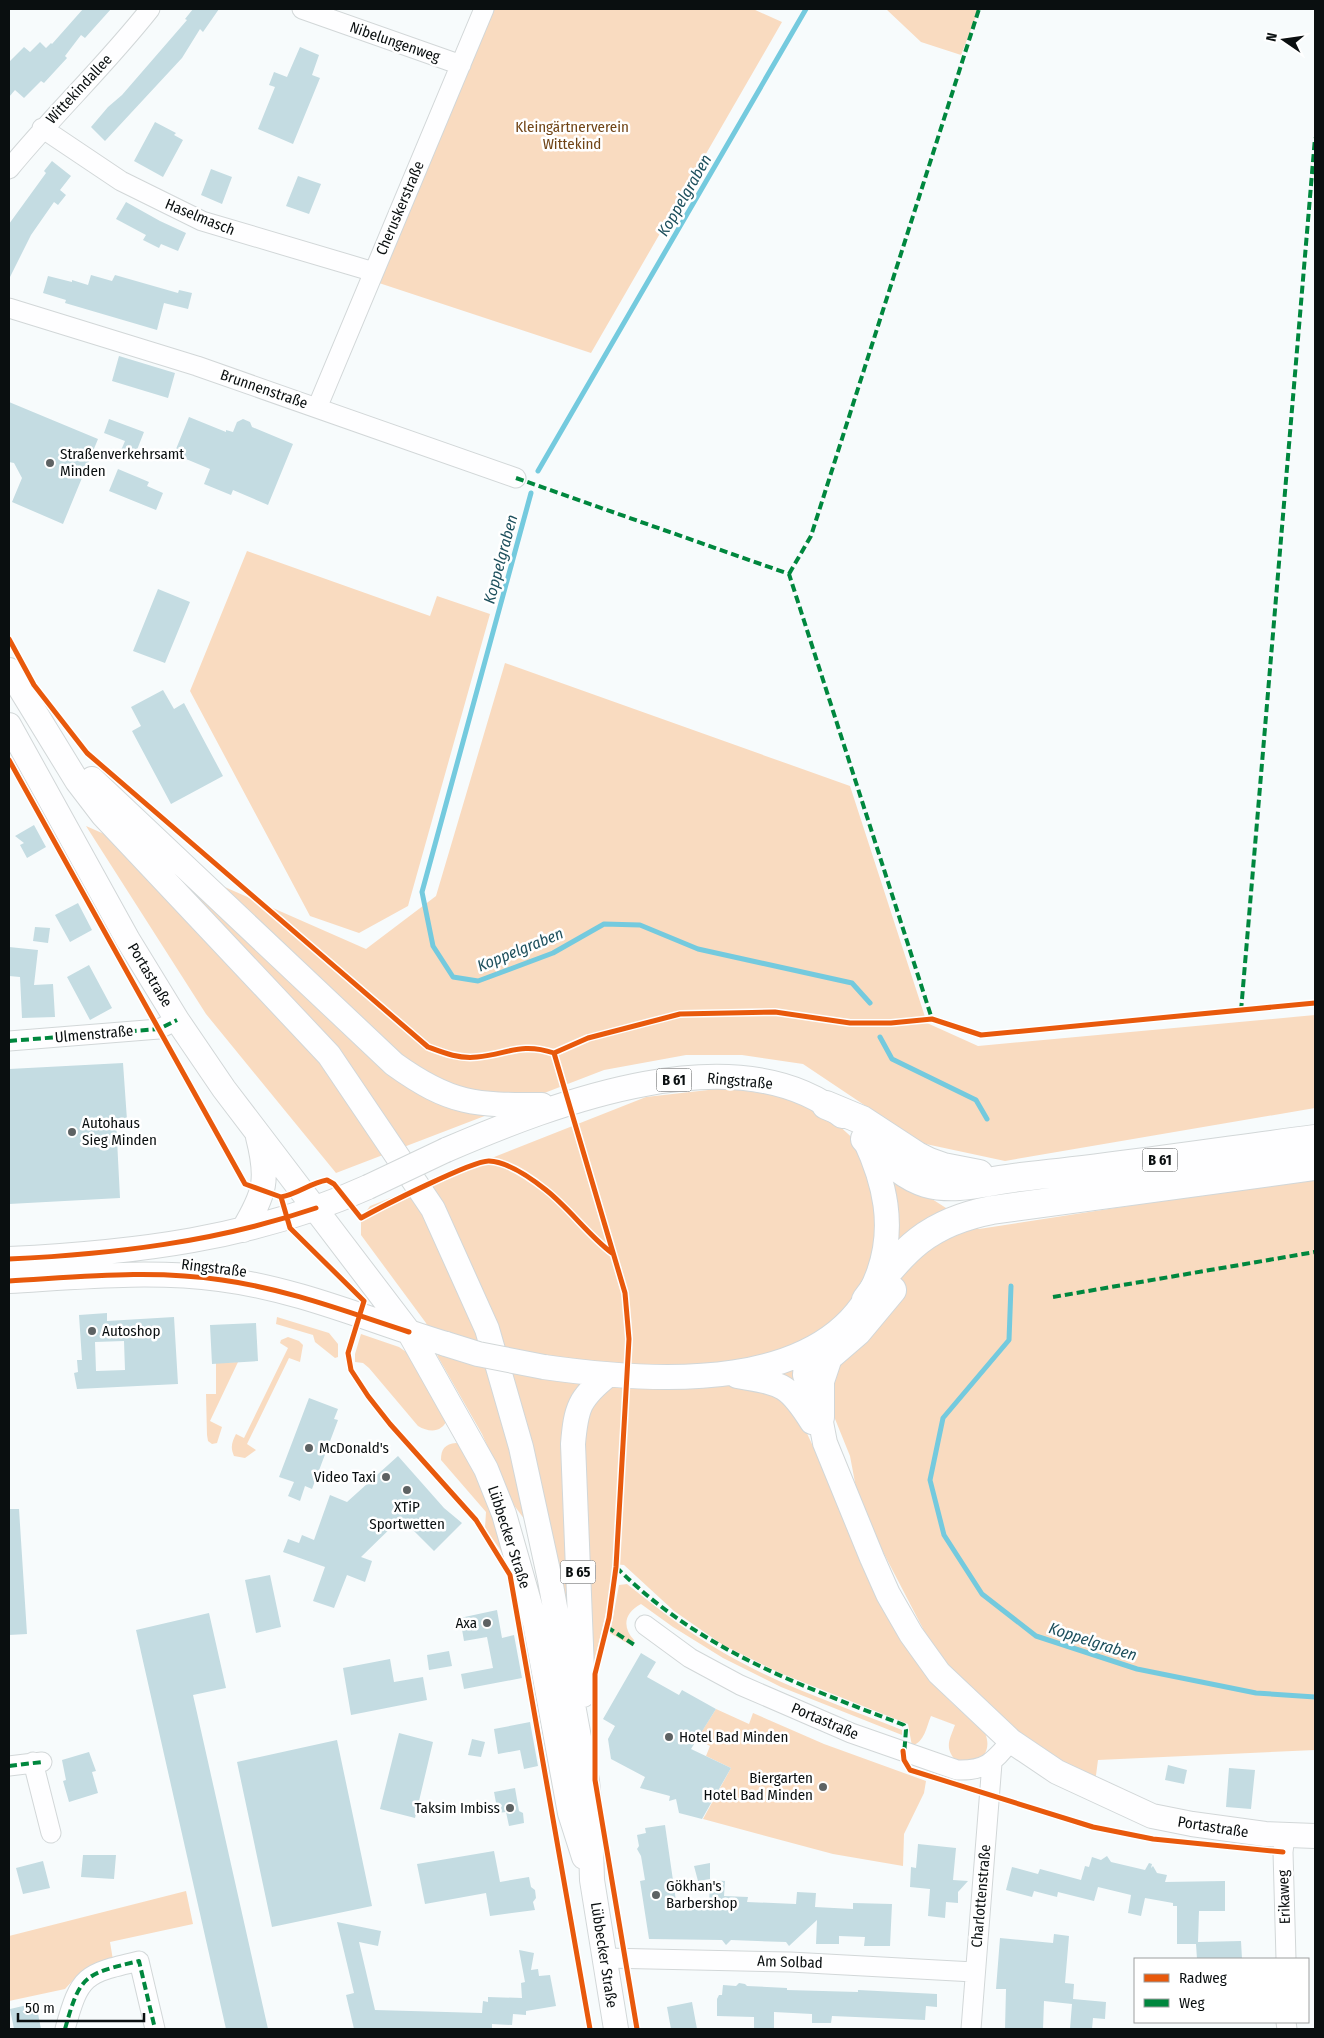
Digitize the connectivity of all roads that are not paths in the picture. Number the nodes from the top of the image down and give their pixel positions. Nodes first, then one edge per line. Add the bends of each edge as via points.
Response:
1 (150, 9) edge
2 (302, 9) edge
3 (484, 9) edge
4 (461, 65) junction
5 (42, 128) junction
6 (9, 169) edge
7 (374, 272) junction
8 (9, 308) edge
9 (318, 408) junction
10 (516, 478) dead end
11 (9, 670) edge
12 (9, 725) edge
13 (52, 740) junction
14 (177, 1020) junction
15 (9, 1041) edge
16 (570, 1103) junction
17 (826, 1105) junction
18 (257, 1133) junction
19 (865, 1139) junction
20 (1315, 1139) edge
21 (1315, 1166) edge
22 (1008, 1178) junction
23 (316, 1208) junction
24 (949, 1222) junction
25 (243, 1230) junction
26 (9, 1259) edge
27 (9, 1281) edge
28 (866, 1300) junction
29 (409, 1332) junction
30 (807, 1350) junction
31 (723, 1374) junction
32 (620, 1375) junction
33 (820, 1417) junction
34 (825, 1443) junction
35 (644, 1624) dead end
36 (1011, 1741) junction
37 (992, 1763) junction
38 (9, 1766) edge
39 (586, 1781) junction
40 (51, 1833) dead end
41 (1285, 1836) junction
42 (1315, 1836) edge
43 (592, 1880) junction
44 (605, 1958) junction
45 (1286, 1958) edge
46 (974, 1972) junction
47 (65, 2029) edge
48 (155, 2029) edge
49 (616, 2029) edge
50 (971, 2029) edge

1 - 5 street, Wittekindallee
2 - 4 street, Nibelungenweg
3 - 4 street, Cheruskerstraße
4 - 7 street, Cheruskerstraße
5 - 6 street, Wittekindallee
5 - 7 street, Haselmasch via 120,181 202,221
7 - 9 street, Cheruskerstraße
8 - 9 street, Brunnenstraße via 197,366
9 - 10 street, Brunnenstraße
11 - 13 main road
12 - 14 main road, Portastraße via 128,940
13 - 16 main road via 111,799 410,1076 438,1092 481,1104
13 - 39 main road via 77,781 115,829 329,1055 433,1209 487,1329 521,1447 550,1580
14 - 15 street, Ulmenstraße via 159,1029
14 - 18 main road, Portastraße
16 - 17 main road, Ringstraße / B 61 via 670,1080 724,1077 781,1085
16 - 23 main road, Ringstraße / B 61, bridge via 527,1116
17 - 19 main road, Ringstraße / B 61
17 - 22 highway via 862,1120 929,1162
18 - 23 main road, Portastraße
18 - 25 main road via 264,1160 264,1185 256,1209
19 - 22 highway, B 61 via 910,1176 925,1183 970,1186
19 - 28 main road, Ringstraße / B 61 via 884,1188 888,1211 882,1263
20 - 22 highway, B 61
21 - 24 highway, B 61 via 992,1210
23 - 25 main road, Ringstraße / B 61
23 - 29 main road, Lübbecker Straße / B 65
24 - 28 highway, B 61 via 935,1229 894,1262
24 - 33 highway via 867,1322 828,1357 820,1381
25 - 26 main road, Ringstraße / B 61 via 124,1251
27 - 29 main road, Ringstraße / B 61 via 152,1275 221,1279 301,1297
28 - 30 main road, B 61 via 838,1330
29 - 32 main road, B 61, bridge via 478,1354 544,1367
29 - 43 main road, Lübbecker Straße / B 65 via 486,1469 504,1514 535,1623 572,1821
30 - 31 main road, B 61 via 772,1364
30 - 33 main road, Portastraße via 805,1375
31 - 32 main road, B 61
31 - 34 main road, Portastraße via 784,1387 800,1403
32 - 39 main road, B 65 via 586,1394 579,1406 574,1444
33 - 34 main road, Portastraße
34 - 36 main road, Portastraße via 888,1594 911,1634 939,1673
35 - 37 street, Portastraße via 690,1658 740,1685 851,1734 957,1770 970,1770
36 - 37 street
36 - 41 main road, Portastraße via 1057,1772 1152,1816
37 - 46 street, Charlottenstraße
38 - 40 street via 38,1762
39 - 43 main road, Lübbecker Straße / B 65
41 - 42 main road, Portastraße
41 - 45 street, Erikaweg
43 - 44 main road, Lübbecker Straße / B 65
44 - 46 street, Am Solbad via 790,1962
44 - 49 main road, Lübbecker Straße / B 65
46 - 50 street, Charlottenstraße
47 - 48 street via 77,1991 89,1977 139,1962

